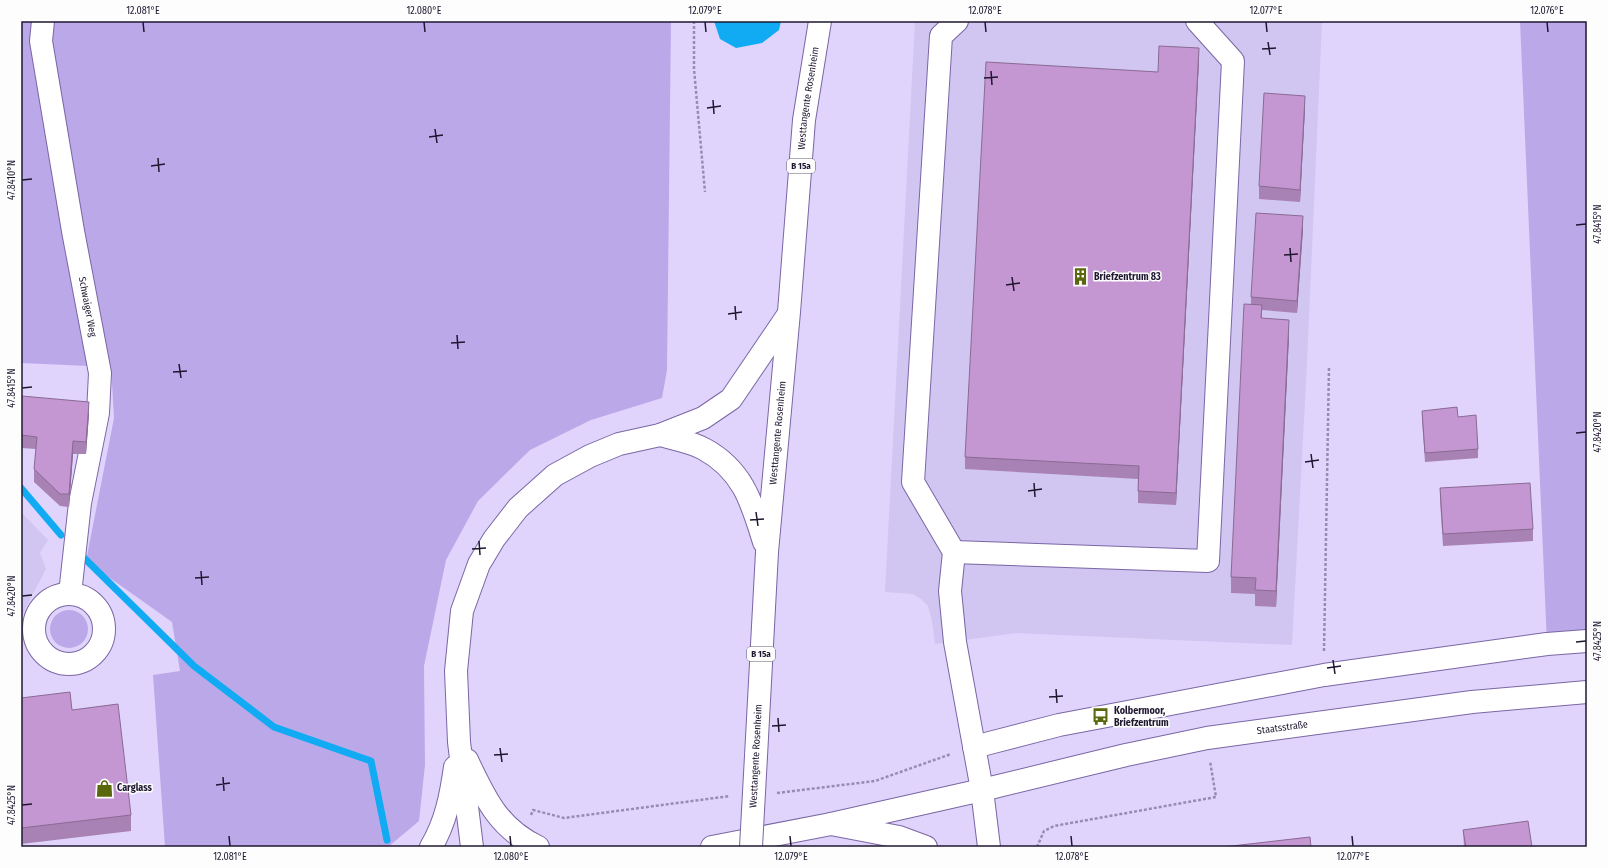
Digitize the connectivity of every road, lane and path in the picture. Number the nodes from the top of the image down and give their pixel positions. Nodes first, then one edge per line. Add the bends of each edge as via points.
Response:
1 (43, 21) edge
2 (694, 21) edge
3 (820, 21) edge
4 (957, 21) edge
5 (1197, 21) edge
6 (705, 192) dead end
7 (789, 312) junction
8 (1329, 367) dead end
9 (660, 435) junction
10 (767, 552) junction
11 (954, 552) junction
12 (70, 594) junction
13 (1587, 641) edge
14 (30, 649) edge
15 (1324, 675) junction
16 (1587, 692) edge
17 (1207, 738) junction
18 (459, 742) junction
19 (974, 747) junction
20 (982, 790) junction
21 (831, 824) junction
22 (431, 847) edge
23 (472, 847) edge
24 (538, 847) edge
25 (712, 847) edge
26 (751, 847) edge
27 (926, 847) edge
28 (989, 847) edge
29 (1037, 847) edge

1 - 12 main road, Schwaiger Weg via 41,41 100,373 98,413 80,503
2 - 6 path via 694,69
3 - 7 main road, Westtangente Rosenheim / B 15a via 804,120
4 - 11 main road via 941,36 912,482
5 - 11 main road via 1233,61 1208,561
7 - 9 main road via 731,399 703,418
7 - 10 main road, Westtangente Rosenheim / B 15a
8 - 15 path
9 - 10 main road via 704,449 723,462 738,477 753,506
9 - 18 main road via 619,444 555,475 518,508 494,539 479,564 462,612 456,670
10 - 26 main road, Westtangente Rosenheim / B 15a, bridge
11 - 19 main road via 950,591 955,642
12 - 14 main road via 50,600 42,607 36,616 35,637
12 - 14 main road via 90,602 98,610 104,630 97,650 78,663 67,664 56,662
13 - 15 main road via 1547,644
15 - 19 main road via 1059,725
16 - 17 main road, Staatsstraße via 1472,702
17 - 20 main road, Staatsstraße
17 - 29 path via 1216,797 1054,826 1044,831
18 - 22 main road via 447,812
18 - 23 main road
18 - 24 main road via 493,812 505,825
19 - 20 main road
20 - 21 main road, Staatsstraße
20 - 28 main road
21 - 25 main road, Staatsstraße
21 - 27 main road via 899,837

